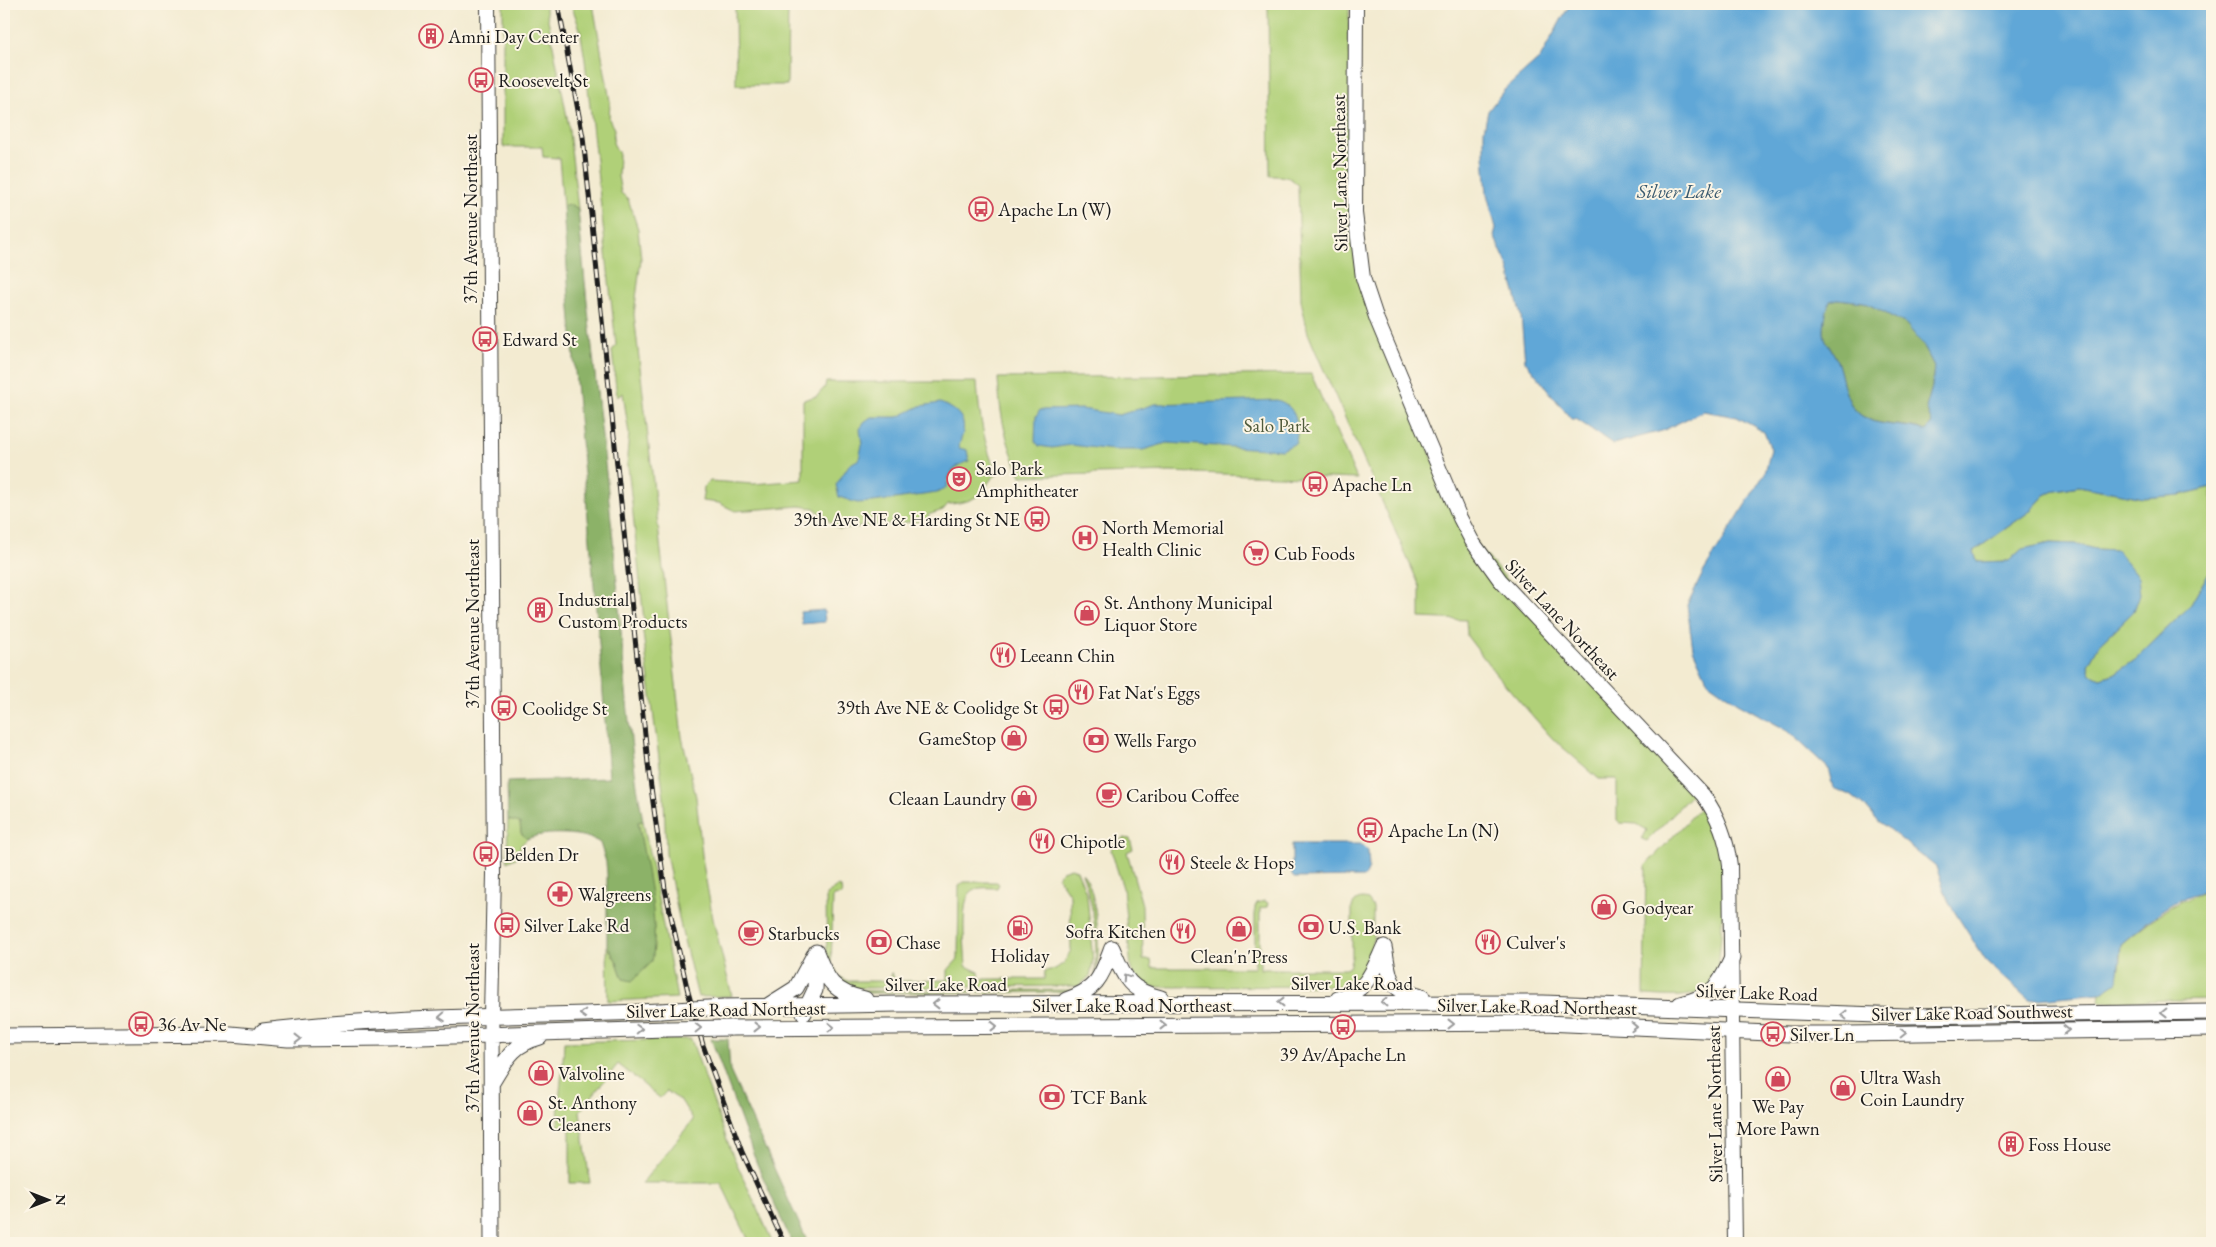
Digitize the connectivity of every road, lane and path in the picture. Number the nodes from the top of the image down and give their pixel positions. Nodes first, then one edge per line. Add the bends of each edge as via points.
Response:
1 (488, 4) edge
2 (1356, 4) edge
3 (816, 952) junction
4 (1732, 958) junction
5 (1328, 1002) junction
6 (1184, 1003) junction
7 (1450, 1003) junction
8 (899, 1004) junction
9 (1055, 1004) junction
10 (767, 1006) junction
11 (808, 1006) junction
12 (1665, 1008) junction
13 (1732, 1012) junction
14 (2212, 1012) edge
15 (491, 1016) junction
16 (783, 1027) junction
17 (2212, 1029) edge
18 (1732, 1031) junction
19 (556, 1032) junction
20 (232, 1034) junction
21 (490, 1034) junction
22 (4, 1036) edge
23 (491, 1084) junction
24 (492, 1243) edge
25 (1735, 1243) edge

1 - 15 street, 37th Avenue Northeast via 494,865
2 - 4 street, Silver Lane Northeast via 1357,240 1366,290 1377,320 1460,518 1484,560 1712,807 1724,832 1729,856
3 - 8 main road via 825,975 838,989 850,996
3 - 10 main road via 796,988
3 - 11 main road via 815,990
4 - 12 main road via 1723,978 1706,996
4 - 13 street, Silver Lane Northeast
5 -> 6 main road, Silver Lake Road
7 -> 5 main road, Silver Lake Road
5 - 7 main road via 1361,988 1384,947 1391,981 1400,992
6 - 9 main road, Silver Lake Road
6 -> 9 main road via 1144,994 1135,988 1125,978 1112,948 1094,986
7 - 12 main road, Silver Lake Road
9 -> 8 main road, Silver Lake Road
8 - 11 main road, Silver Lake Road
10 - 11 main road, Silver Lake Road
10 -> 15 main road, Silver Lake Road, bridge
11 - 16 main road via 802,1016
12 - 13 main road, Silver Lake Road
14 -> 13 main road, Silver Lake Road via 1906,1016
13 - 18 street, Silver Lane Northeast
15 -> 20 main road, Silver Lake Road Northeast
15 - 21 main road, 37th Avenue Northeast
16 -> 18 main road, Silver Lake Road Northeast via 1545,1023
19 -> 16 main road, Silver Lake Road Northeast, bridge
18 -> 17 main road, Silver Lake Road Southwest via 1848,1034
18 - 25 street, Silver Lane Northeast
19 - 21 main road, Silver Lake Road Northeast
19 - 23 main road via 516,1047
20 -> 21 main road, Silver Lake Road Northeast via 288,1039
20 - 22 main road, Silver Lake Road Northeast
21 - 23 main road, 37th Avenue Northeast
23 - 24 main road, 37th Avenue Northeast

